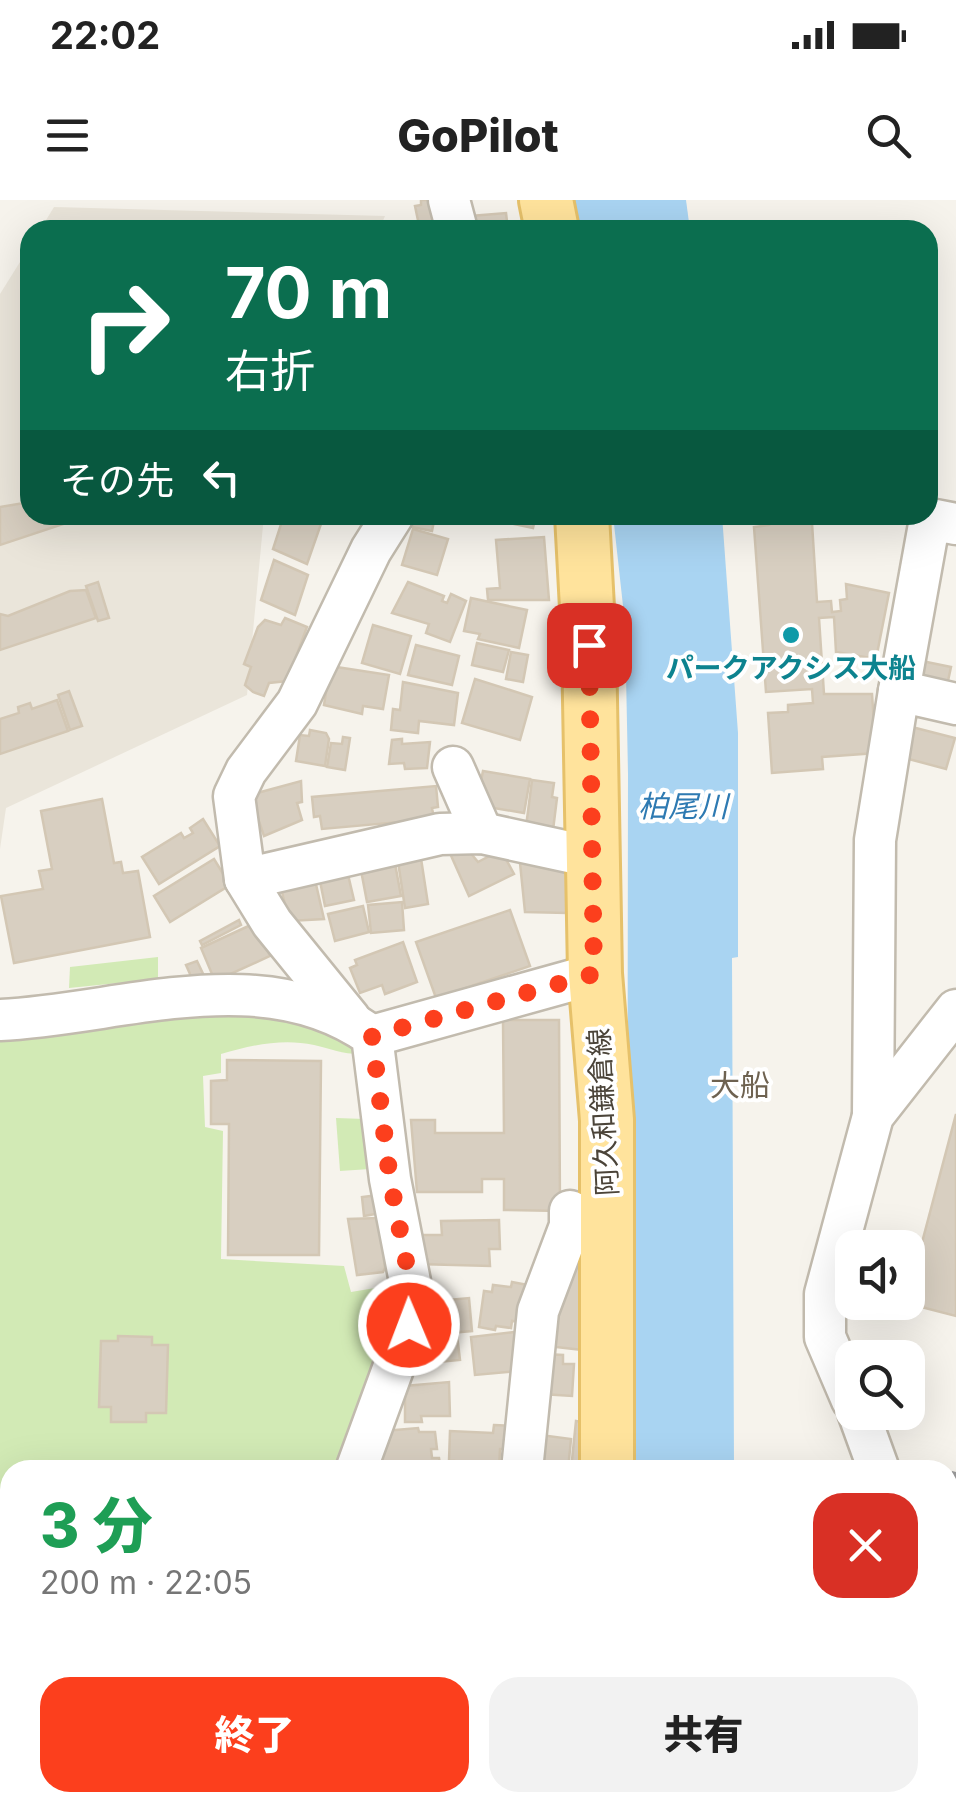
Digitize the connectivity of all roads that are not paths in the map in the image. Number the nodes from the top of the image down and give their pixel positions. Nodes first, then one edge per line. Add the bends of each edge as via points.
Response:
1 (386, 525) edge
2 (582, 525) edge
3 (929, 525) edge
4 (899, 691) junction
5 (956, 704) edge
6 (454, 767) dead end
7 (482, 834) junction
8 (592, 857) junction
9 (245, 879) junction
10 (594, 974) junction
11 (956, 1010) edge
12 (0, 1020) edge
13 (362, 1029) junction
14 (874, 1116) junction
15 (570, 1210) dead end
16 (835, 1360) edge
17 (864, 1430) edge
18 (360, 1460) edge
19 (523, 1460) edge
20 (607, 1460) edge
21 (875, 1460) edge

1 - 9 street via 297,703 236,788
2 - 8 main road, 阿久和鎌倉線
3 - 4 street
4 - 5 street
4 - 14 street via 874,840
6 - 7 street
7 - 8 street
7 - 9 street via 440,834
8 - 10 main road, 阿久和鎌倉線
9 - 13 street via 272,923
10 - 13 street
10 - 20 main road, 阿久和鎌倉線 via 608,1120
11 - 14 street
12 - 13 street via 243,994 316,1006
13 - 18 street via 412,1292 409,1325
14 - 16 street via 825,1294 825,1337
15 - 19 street via 538,1311
17 - 21 street

